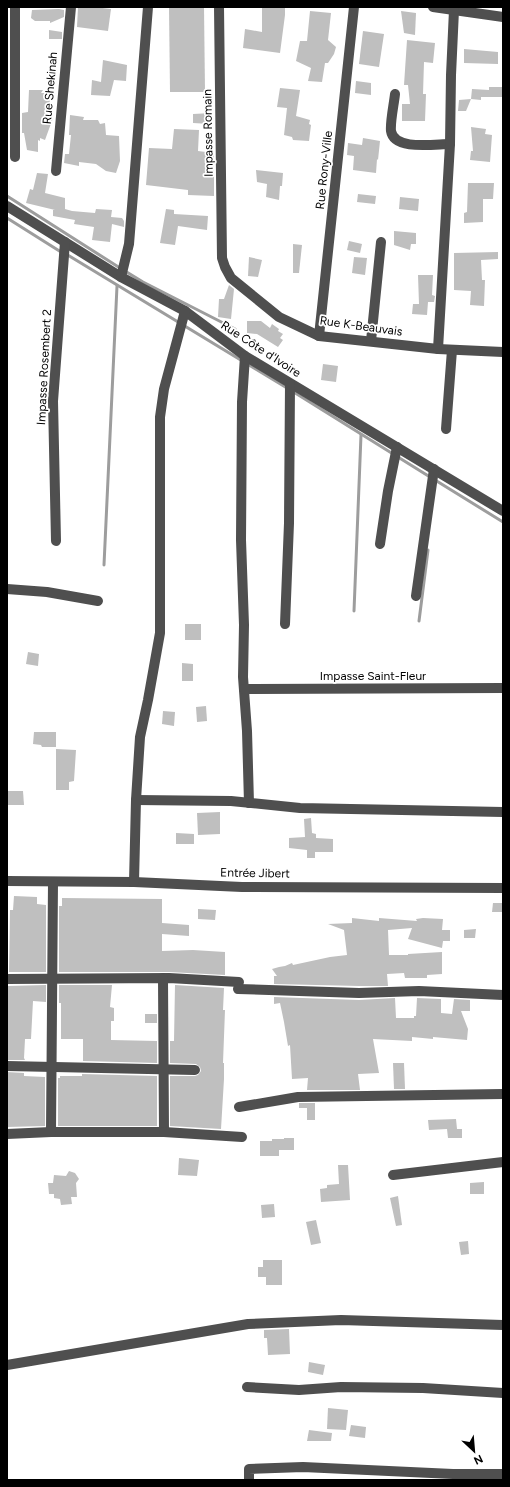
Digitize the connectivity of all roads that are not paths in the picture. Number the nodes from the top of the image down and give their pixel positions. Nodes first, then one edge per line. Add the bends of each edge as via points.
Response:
1 (15, 7) edge
2 (70, 7) edge
3 (148, 7) edge
4 (219, 7) edge
5 (354, 7) edge
6 (433, 7) edge
7 (454, 10) junction
8 (503, 17) edge
9 (394, 94) dead end
10 (450, 144) junction
11 (15, 157) dead end
12 (56, 171) dead end
13 (7, 206) edge
14 (65, 242) junction
15 (381, 242) dead end
16 (222, 258) joint
17 (121, 277) junction
18 (185, 311) junction
19 (319, 336) junction
20 (370, 341) junction
21 (438, 349) junction
22 (452, 350) junction
23 (503, 352) edge
24 (245, 356) junction
25 (290, 384) junction
26 (446, 429) dead end
27 (397, 447) junction
28 (434, 469) junction
29 (503, 511) edge
30 (56, 541) dead end
31 (380, 544) dead end
32 (7, 589) edge
33 (416, 596) dead end
34 (98, 601) dead end
35 (285, 624) dead end
36 (503, 688) edge
37 (244, 689) junction
38 (136, 800) junction
39 (249, 803) junction
40 (503, 812) edge
41 (7, 882) edge
42 (53, 882) junction
43 (134, 882) junction
44 (503, 888) edge
45 (162, 978) junction
46 (7, 979) edge
47 (53, 979) junction
48 (503, 995) edge
49 (7, 1066) edge
50 (52, 1066) junction
51 (163, 1070) junction
52 (195, 1070) dead end
53 (503, 1094) edge
54 (239, 1107) dead end
55 (51, 1132) junction
56 (164, 1132) junction
57 (7, 1134) edge
58 (242, 1137) dead end
59 (503, 1162) edge
60 (393, 1175) dead end
61 (503, 1325) edge
62 (7, 1364) edge
63 (247, 1387) dead end
64 (503, 1393) edge
65 (503, 1474) edge
66 (249, 1480) edge

1 - 11 street
2 - 12 street, Rue Shekinah
3 - 17 street via 129,244
4 - 16 street, Impasse Romain
5 - 19 street, Rue Rony-Ville
6 - 7 street
7 - 8 street
7 - 10 street
9 - 10 street via 391,131 395,139 406,144
10 - 21 street
13 - 14 street, Rue Côte d'Ivoire
14 - 17 street, Rue Côte d'Ivoire
14 - 30 street, Impasse Rosembert 2 via 53,401
15 - 20 street
16 - 19 street, Rue K-Beauvais via 231,278 273,312
17 - 18 street, Rue Côte d'Ivoire
18 - 24 street, Rue Côte d'Ivoire
18 - 38 street via 164,389 160,417 160,634 140,737
19 - 20 street, Rue K-Beauvais
20 - 21 street, Rue K-Beauvais
21 - 22 street, Rue K-Beauvais
22 - 23 street, Rue K-Beauvais
22 - 26 street
24 - 25 street, Rue Côte d'Ivoire
24 - 37 street via 241,532
25 - 27 street, Rue Côte d'Ivoire
25 - 35 street
27 - 28 street, Rue Côte d'Ivoire
27 - 31 street
28 - 29 street, Rue Côte d'Ivoire
28 - 33 street
32 - 34 street via 47,592
36 - 37 street, Impasse Saint-Fleur
37 - 39 street
38 - 39 street
38 - 43 street
39 - 40 street via 300,808
41 - 42 street, Entrée Jibert
42 - 43 street, Entrée Jibert
42 - 47 street
43 - 44 street, Entrée Jibert via 242,887
45 - 47 street
45 - 48 street via 239,986 359,993 419,991
45 - 51 street
46 - 47 street
47 - 50 street
49 - 50 street
50 - 51 street
50 - 55 street
51 - 52 street
51 - 56 street
53 - 54 street via 298,1097
55 - 56 street
55 - 57 street
56 - 58 street
59 - 60 street
61 - 62 street via 341,1320 248,1324
63 - 64 street via 298,1390 341,1387 416,1388
65 - 66 street via 303,1467 248,1470

